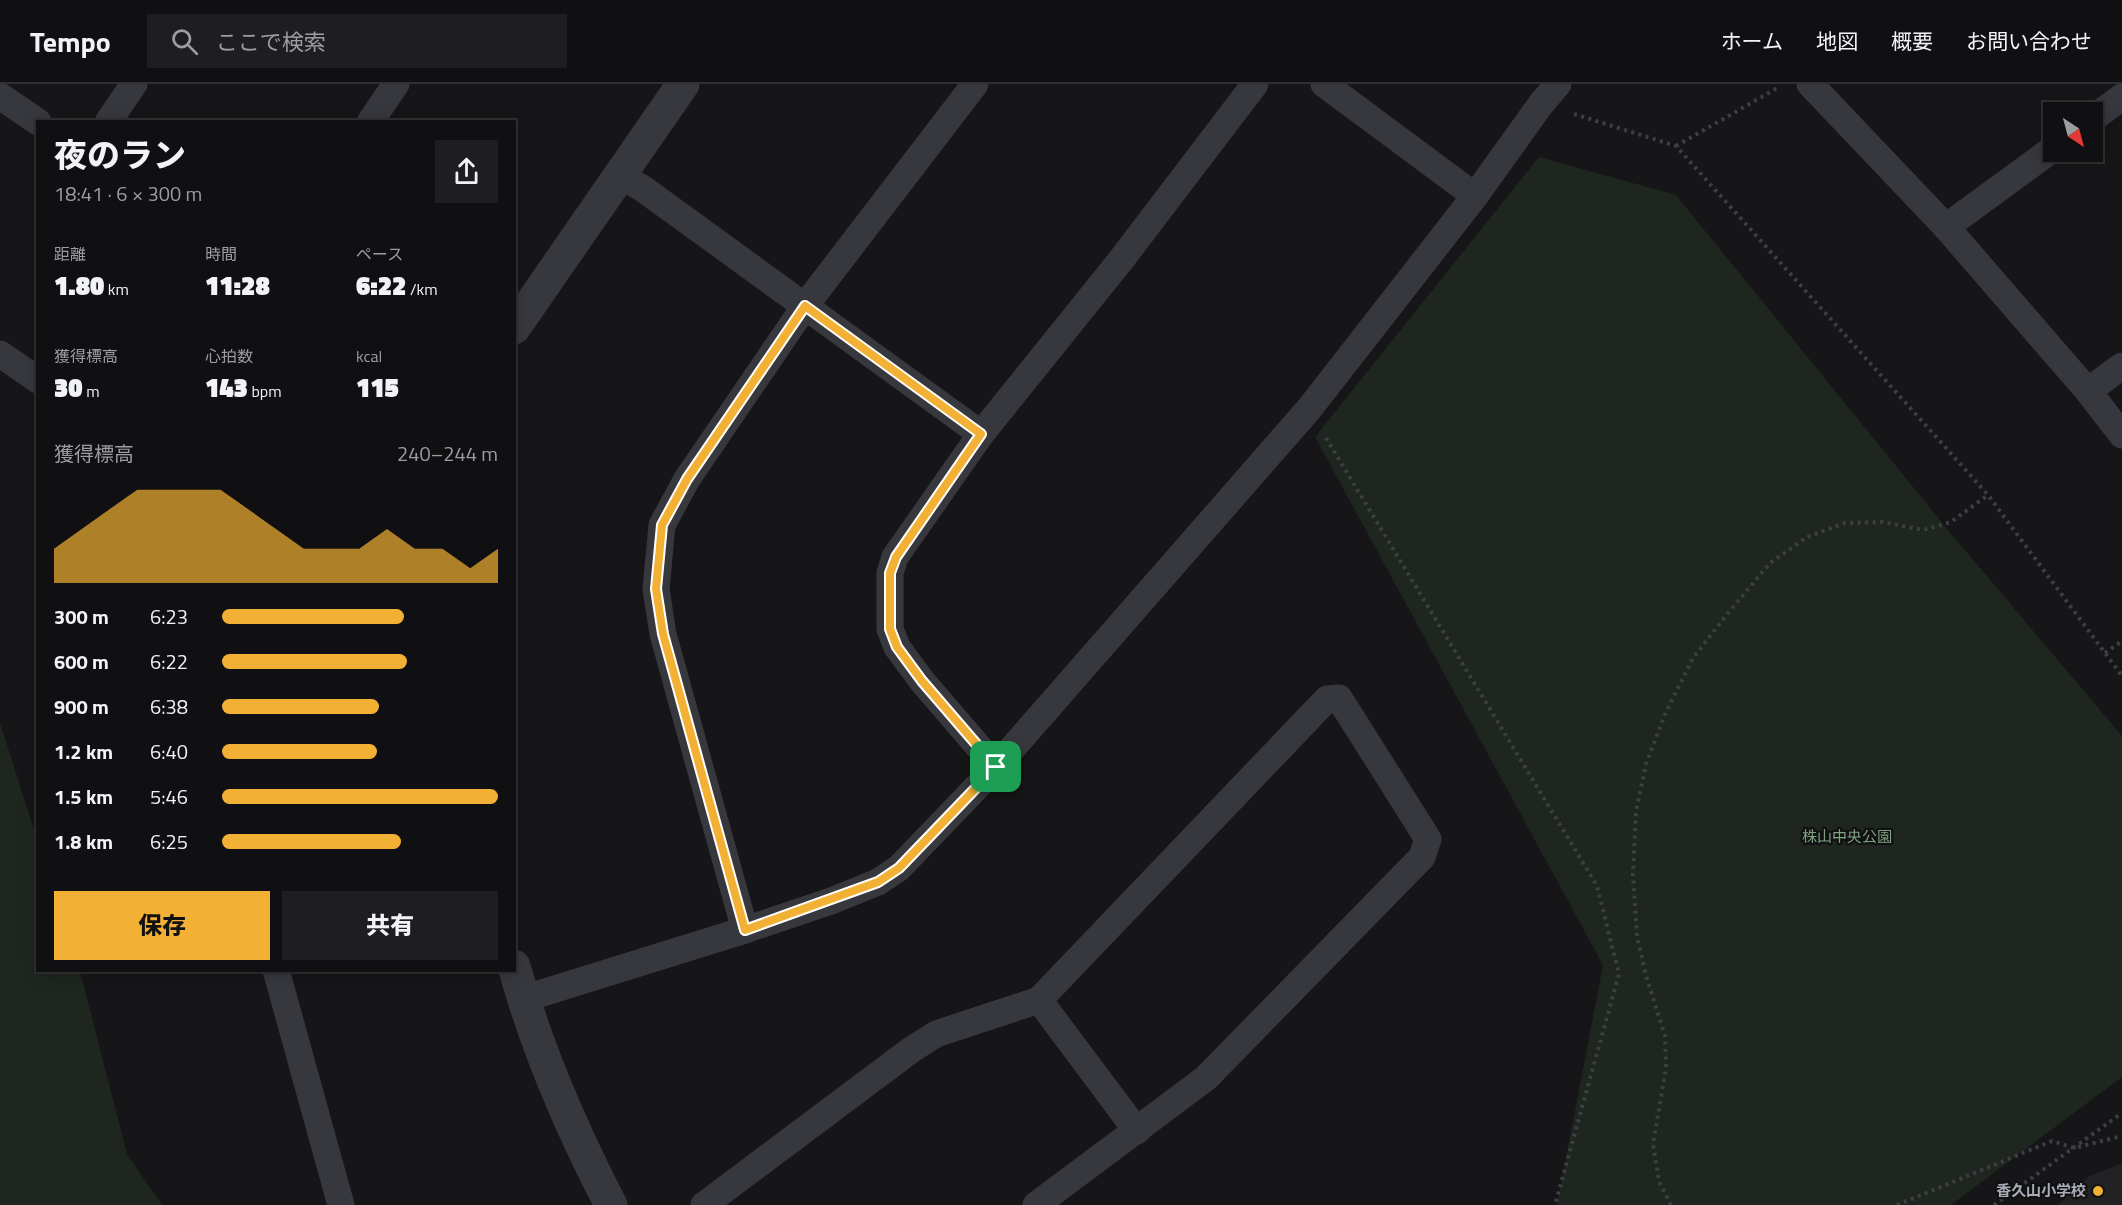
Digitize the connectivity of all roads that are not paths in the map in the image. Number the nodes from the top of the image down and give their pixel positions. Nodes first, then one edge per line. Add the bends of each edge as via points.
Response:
1 (134, 84) edge
2 (396, 84) edge
3 (683, 84) edge
4 (975, 84) edge
5 (1255, 84) edge
6 (1324, 84) edge
7 (1810, 84) edge
8 (1550, 94) edge
9 (0, 96) edge
10 (2122, 98) edge
11 (2103, 111) edge
12 (109, 120) edge
13 (371, 120) edge
14 (36, 121) edge
15 (2043, 156) edge
16 (621, 176) junction
17 (1475, 196) junction
18 (1946, 227) junction
19 (805, 306) junction
20 (516, 325) edge
21 (0, 354) edge
22 (2122, 366) edge
23 (36, 379) edge
24 (2088, 391) junction
25 (981, 434) junction
26 (2122, 435) edge
27 (996, 767) junction
28 (745, 930) junction
29 (277, 972) edge
30 (516, 972) edge
31 (524, 999) junction
32 (1039, 1000) junction
33 (1137, 1131) junction
34 (341, 1205) edge
35 (610, 1205) edge
36 (704, 1205) edge
37 (1036, 1205) edge

1 - 12 street
2 - 13 street
3 - 16 street
4 - 19 street
5 - 25 street
6 - 17 street
7 - 18 street
8 - 17 street
9 - 14 street
10 - 11 street
15 - 18 street
16 - 19 street
16 - 20 street
17 - 27 street via 1308,409
18 - 24 street
19 - 25 street
19 - 28 street via 687,479 662,525 659,552 656,589 663,634
21 - 23 street
22 - 24 street
24 - 26 street
25 - 27 street via 896,557 890,573 890,629 897,647 922,681
27 - 28 street via 899,868 878,882
28 - 31 street
29 - 34 street
30 - 31 street
31 - 35 street via 548,1071
32 - 33 street
32 - 33 street via 1327,699 1339,698 1428,839 1422,857 1206,1078
32 - 36 street via 936,1034
33 - 37 street

